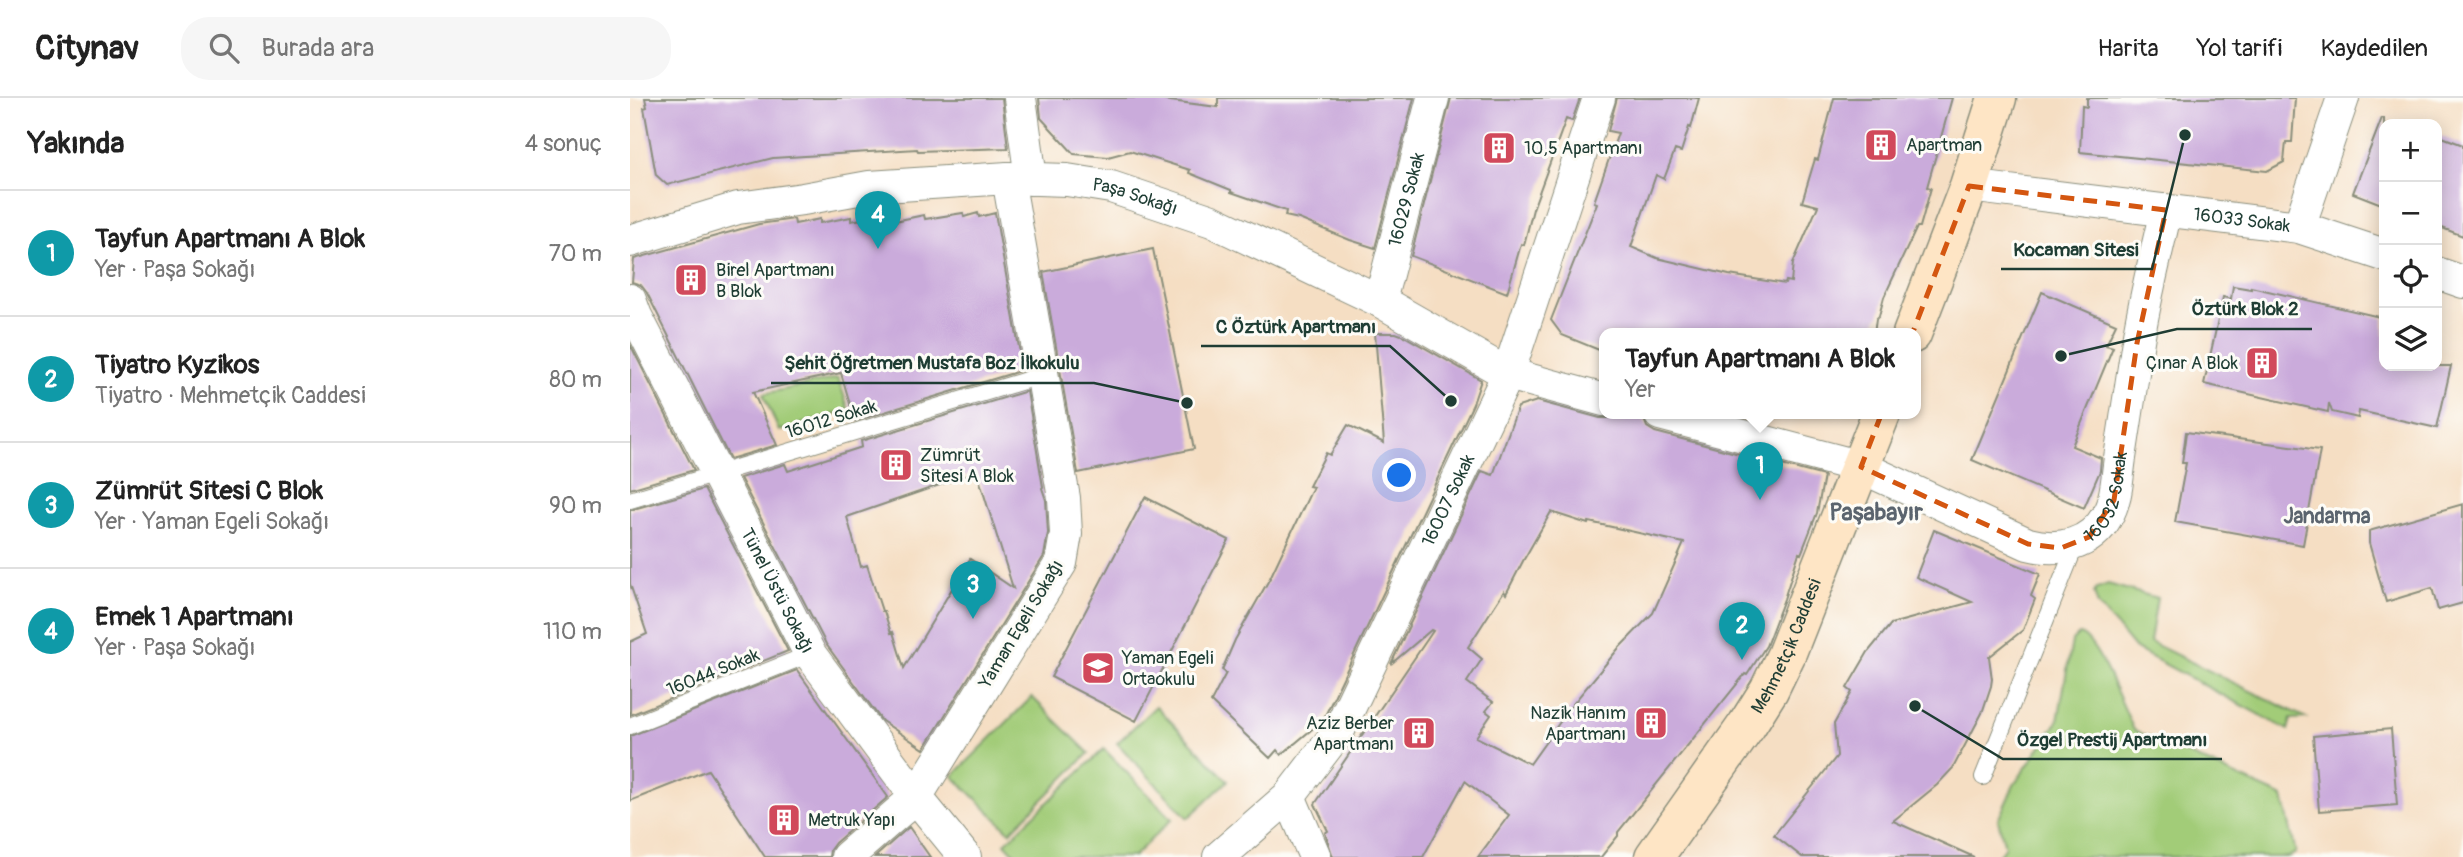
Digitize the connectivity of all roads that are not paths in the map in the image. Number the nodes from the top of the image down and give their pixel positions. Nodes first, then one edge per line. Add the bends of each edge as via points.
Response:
1 (1020, 98) edge
2 (1433, 98) edge
3 (1598, 98) edge
4 (1997, 98) edge
5 (2343, 98) edge
6 (1019, 178) junction
7 (1969, 186) junction
8 (2165, 210) junction
9 (2299, 227) junction
10 (630, 241) edge
11 (2379, 254) edge
12 (2442, 275) edge
13 (2463, 282) edge
14 (630, 300) edge
15 (1380, 301) junction
16 (1914, 328) edge
17 (1043, 374) junction
18 (1508, 374) junction
19 (1599, 399) edge
20 (1679, 419) edge
21 (1879, 419) edge
22 (1861, 467) junction
23 (718, 474) junction
24 (630, 499) edge
25 (2076, 544) junction
26 (810, 654) junction
27 (630, 726) edge
28 (1983, 777) dead end
29 (1289, 796) junction
30 (916, 797) junction
31 (1665, 853) edge
32 (847, 857) edge
33 (965, 857) edge
34 (1219, 857) edge
35 (1315, 857) edge

1 - 6 street, Yaman Egeli Sokağı
2 - 15 street, 16029 Sokak
3 - 18 street, 16007 Sokak
4 - 7 main road
5 - 9 street
6 - 10 street, Paşa Sokağı via 869,187 738,208
6 - 15 street, Paşa Sokağı via 1111,187 1155,201 1212,221
6 - 17 street, Yaman Egeli Sokağı
7 - 8 street, 16033 Sokak
7 - 16 main road
8 - 9 street, 16033 Sokak
8 - 25 street, 16032 Sokak via 2137,343 2114,500 2100,527
9 - 11 street, 16033 Sokak
12 - 13 street
14 - 23 street, Tünel Üstü Sokağı
15 - 18 street, Paşa Sokağı
17 - 23 lane, 16012 Sokak
17 - 30 street, Yaman Egeli Sokağı via 1064,498 1066,534 1061,563
18 - 19 street, Paşa Sokağı
18 - 29 street, 16007 Sokak via 1338,732
20 - 22 street
21 - 22 main road, Mehmetçik Caddesi
22 - 25 street, 16032 Sokak via 2028,544 2061,548
22 - 31 main road, Mehmetçik Caddesi via 1769,690
23 - 24 lane, 16012 Sokak
23 - 26 street, Tünel Üstü Sokağı
25 - 28 lane
26 - 27 lane, 16044 Sokak
26 - 30 street, Tünel Üstü Sokağı
29 - 34 street, 16007 Sokak
29 - 35 street
30 - 32 street, Yaman Egeli Sokağı
30 - 33 street, Tünel Üstü Sokağı

